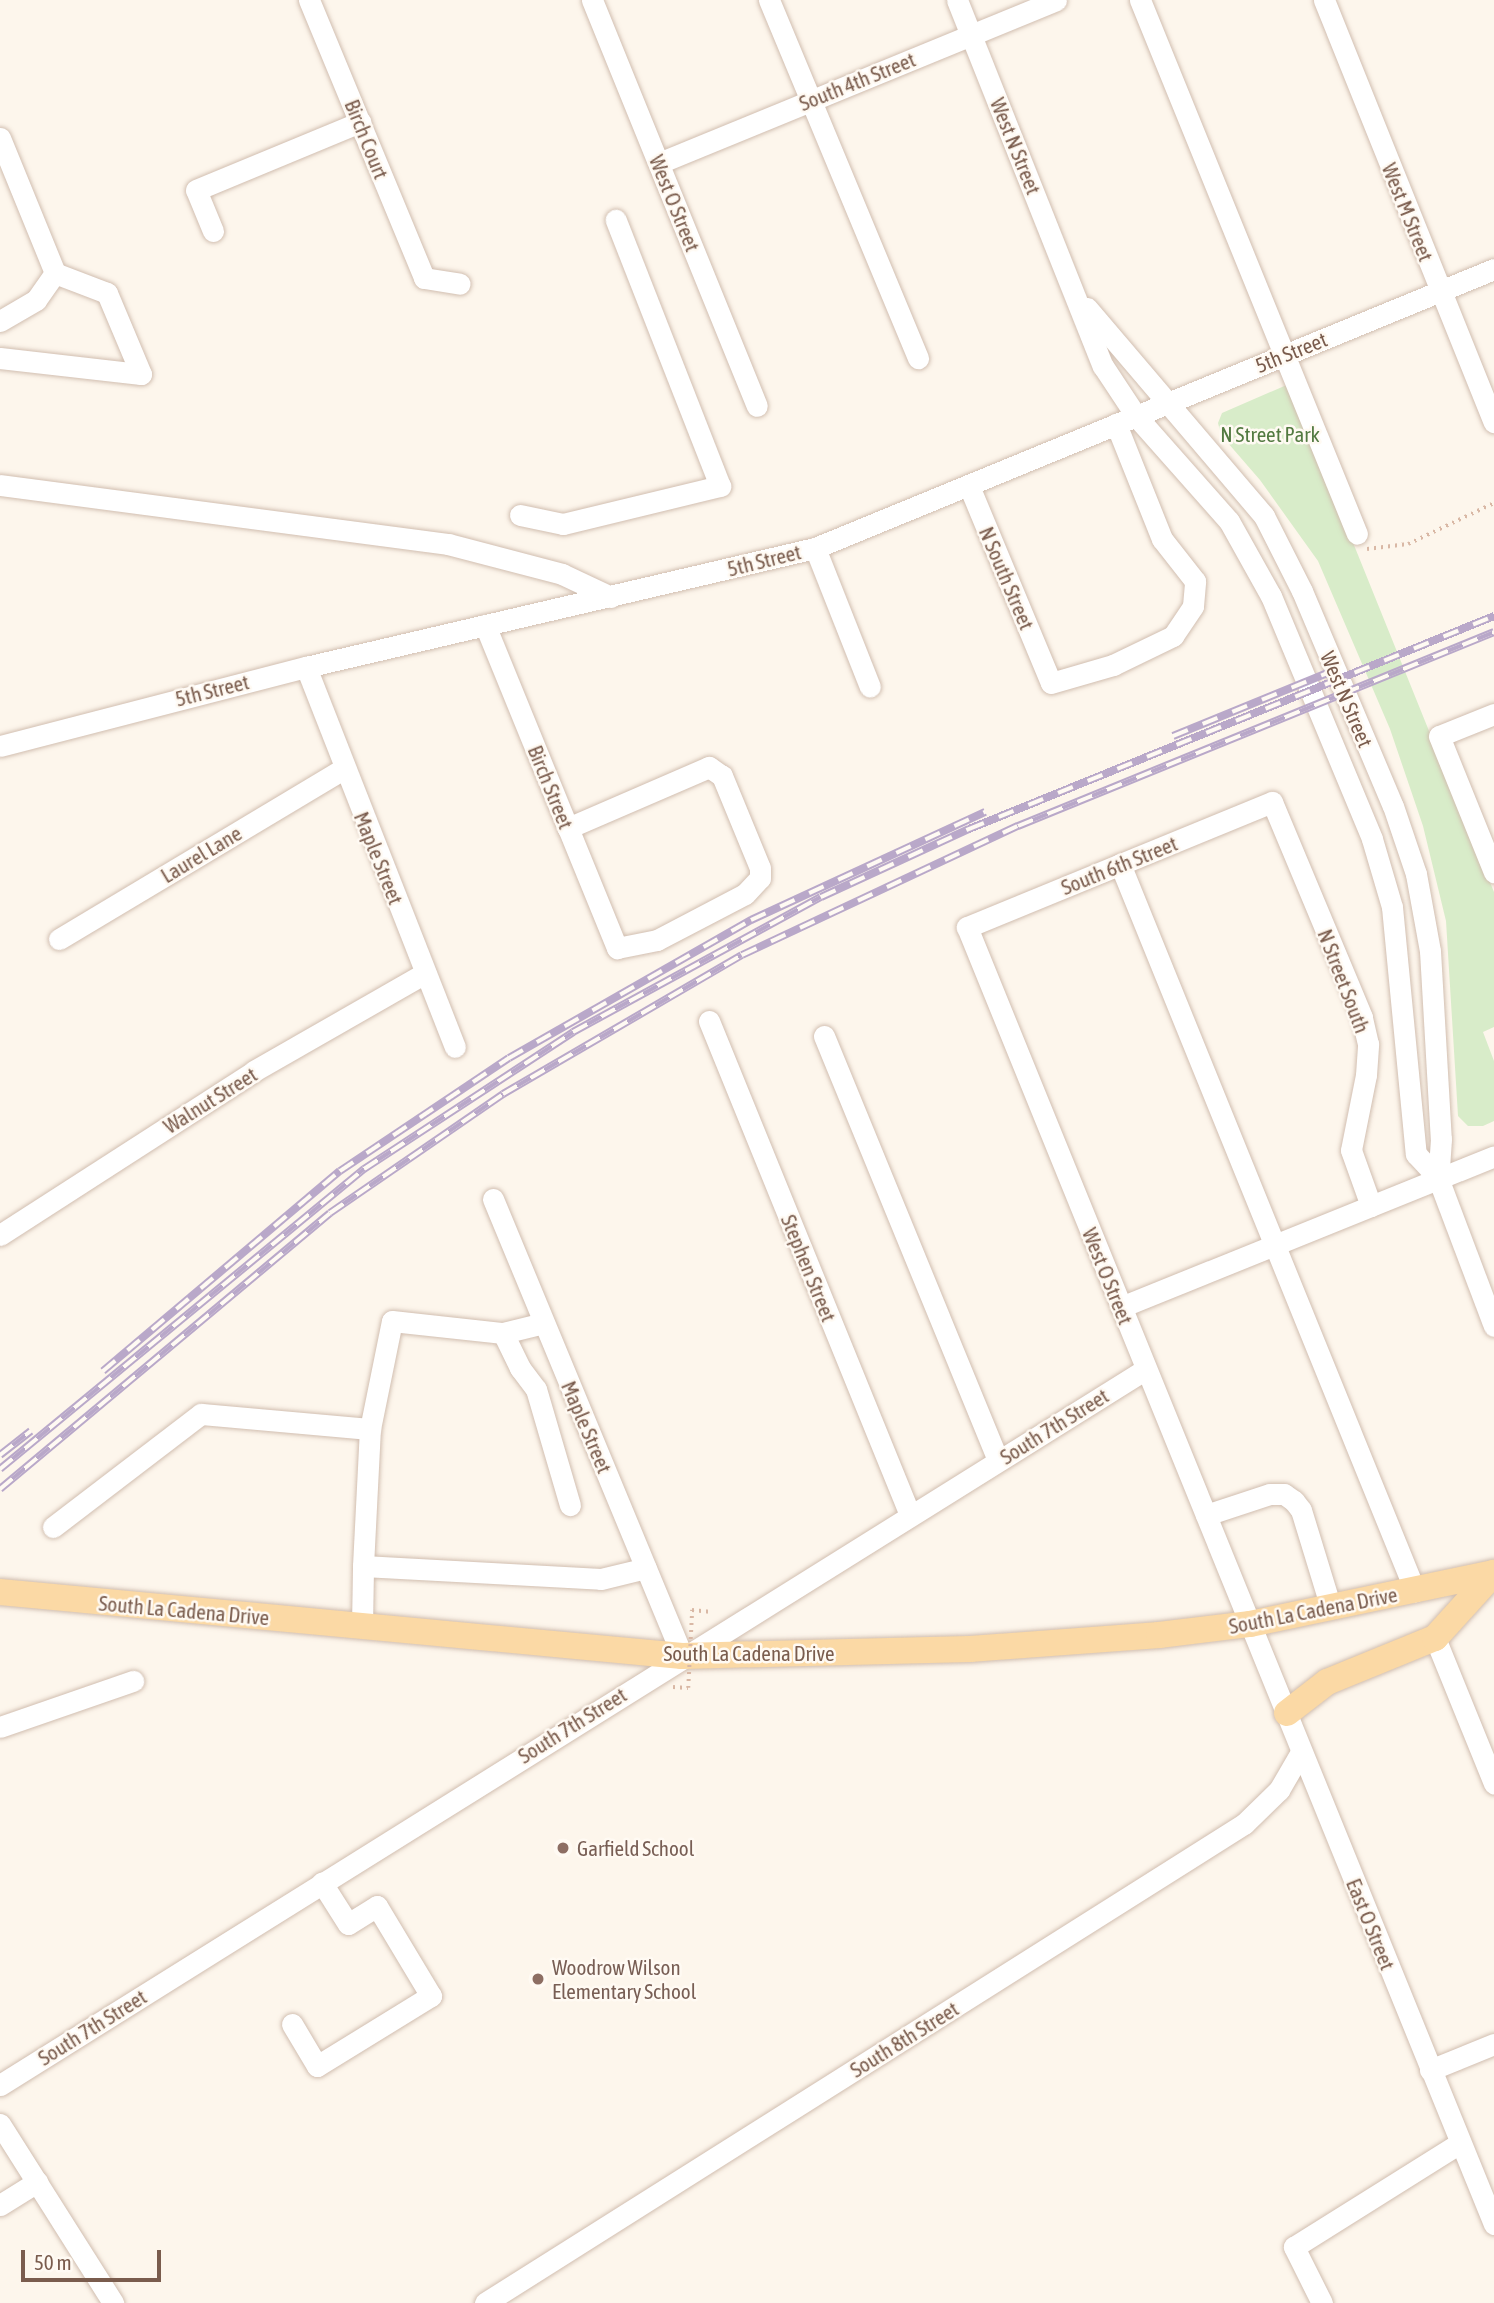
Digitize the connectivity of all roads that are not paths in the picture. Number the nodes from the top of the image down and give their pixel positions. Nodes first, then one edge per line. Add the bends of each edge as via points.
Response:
1 (309, 0) edge
2 (592, 0) edge
3 (769, 0) edge
4 (957, 0) edge
5 (1056, 0) edge
6 (1140, 0) edge
7 (1324, 0) edge
8 (971, 34) junction
9 (810, 101) junction
10 (359, 122) junction
11 (0, 138) edge
12 (659, 163) junction
13 (616, 220) dead end
14 (213, 231) dead end
15 (1494, 269) edge
16 (55, 272) junction
17 (460, 284) dead end
18 (1440, 292) junction
19 (1074, 293) junction
20 (0, 321) edge
21 (1284, 354) junction
22 (0, 358) edge
23 (918, 358) dead end
24 (1167, 403) junction
25 (757, 406) dead end
26 (1136, 416) junction
27 (1494, 422) edge
28 (1116, 424) junction
29 (0, 485) edge
30 (969, 486) junction
31 (520, 515) dead end
32 (1357, 534) road end
33 (815, 548) junction
34 (611, 597) junction
35 (485, 625) junction
36 (306, 667) junction
37 (870, 687) dead end
38 (1494, 714) edge
39 (0, 746) edge
40 (343, 769) junction
41 (1272, 802) joint
42 (568, 828) junction
43 (1120, 864) junction
44 (1494, 872) edge
45 (967, 927) joint
46 (59, 939) dead end
47 (425, 973) junction
48 (709, 1021) dead end
49 (824, 1036) dead end
50 (455, 1047) dead end
51 (1494, 1156) edge
52 (1438, 1178) junction
53 (492, 1199) dead end
54 (1371, 1206) junction
55 (0, 1235) edge
56 (1277, 1244) junction
57 (1121, 1307) junction
58 (544, 1323) junction
59 (1494, 1326) edge
60 (503, 1333) junction
61 (1146, 1369) junction
62 (370, 1429) junction
63 (589, 1432) junction
64 (552, 1444) junction
65 (998, 1460) junction
66 (570, 1505) dead end
67 (910, 1515) junction
68 (1206, 1515) junction
69 (53, 1527) dead end
70 (363, 1566) junction
71 (646, 1568) junction
72 (1494, 1573) edge
73 (1415, 1591) junction
74 (0, 1592) edge
75 (1331, 1608) junction
76 (1250, 1624) junction
77 (362, 1626) junction
78 (1435, 1638) junction
79 (682, 1656) junction
80 (133, 1681) dead end
81 (1287, 1713) junction
82 (0, 1727) edge
83 (1301, 1752) junction
84 (1494, 1783) edge
85 (322, 1883) junction
86 (292, 2024) dead end
87 (1494, 2044) edge
88 (1430, 2070) junction
89 (0, 2085) edge
90 (0, 2124) edge
91 (1460, 2143) junction
92 (37, 2182) junction
93 (0, 2205) edge
94 (1494, 2224) edge
95 (113, 2303) edge
96 (485, 2303) edge
97 (1322, 2303) edge

1 - 10 street, Birch Court
2 - 12 street, West O Street
3 - 9 street
4 - 8 street, West N Street
5 - 8 street, South 4th Street
6 - 21 street
7 - 18 street, West M Street
8 - 9 street, South 4th Street
8 - 19 street, West N Street
9 - 12 street, South 4th Street
9 - 23 street
10 - 14 street via 196,190
10 - 17 street, Birch Court via 424,278
11 - 16 street
12 - 25 street, West O Street
13 - 31 street via 720,486 563,524
15 - 18 street, 5th Street
16 - 20 street via 36,300
16 - 22 street via 107,293 141,374
18 - 21 street, 5th Street
18 - 27 street, West M Street
19 - 24 street, West N Street
19 - 26 street, West N Street via 1103,366
21 - 24 street, 5th Street
21 - 32 street
24 - 26 street, 5th Street
24 - 52 street, West N Street via 1264,516 1302,591 1416,874 1430,951 1441,1139
26 - 28 street, 5th Street
26 - 52 street, West N Street via 1229,521 1271,596 1372,839 1392,907 1416,1154
28 - 30 street, 5th Street
28 - 30 street, N South Street via 1162,539 1195,580 1194,606 1173,636 1071,680 1054,684 1045,671
29 - 34 street via 449,544 562,574
30 - 33 street, 5th Street
33 - 34 street, 5th Street
33 - 37 street
34 - 35 street, 5th Street
35 - 36 street, 5th Street
35 - 42 street, Birch Street
36 - 39 street, 5th Street
36 - 40 street, Maple Street
38 - 44 street via 1439,736
40 - 46 street, Laurel Lane
40 - 47 street, Maple Street
41 - 43 street, South 6th Street
41 - 54 street, N Street South via 1362,1017 1368,1044 1366,1075 1351,1150
42 - 42 street, Birch Street via 617,948 657,940 755,885 760,868 716,769 699,769
43 - 45 street, South 6th Street
43 - 56 street
45 - 57 street, West O Street
47 - 50 street, Maple Street
47 - 55 street, Walnut Street via 254,1071
48 - 67 street, Stephen Street
49 - 65 street
51 - 52 street
52 - 54 street
52 - 59 street, West N Street
53 - 58 street, Maple Street
54 - 56 street
56 - 57 street
56 - 73 street
57 - 61 street, West O Street
58 - 60 street
58 - 63 street, Maple Street
60 - 62 street via 392,1321
60 - 64 street via 536,1389
61 - 65 street, South 7th Street
61 - 68 street, West O Street
62 - 69 street via 201,1414
62 - 70 street
63 - 64 street
63 - 71 street, Maple Street
64 - 66 street
65 - 67 street, South 7th Street
67 - 79 street, South 7th Street
68 - 75 street via 1270,1494 1284,1494 1294,1501 1301,1510
68 - 76 street, West O Street
70 - 71 street via 601,1579
70 - 77 street
71 - 79 street, Maple Street
72 - 73 main road, South La Cadena Drive
72 - 78 main road
73 - 75 main road, South La Cadena Drive
74 - 77 main road, South La Cadena Drive
75 - 76 main road, South La Cadena Drive
76 - 79 main road, South La Cadena Drive via 1113,1640 970,1649
76 - 81 street, East O Street
77 - 79 main road, South La Cadena Drive
78 - 81 main road via 1326,1682
78 - 84 street
79 - 85 street, South 7th Street
80 - 82 street
81 - 83 street, East O Street
83 - 88 street, East O Street
83 - 96 street, South 8th Street via 1279,1790 1244,1824
85 - 86 street via 348,1924 377,1906 432,1996 317,2066
85 - 89 street, South 7th Street
87 - 88 street
88 - 91 street, East O Street
90 - 92 street
91 - 94 street, East O Street
91 - 97 street via 1294,2247
92 - 93 street
92 - 95 street

